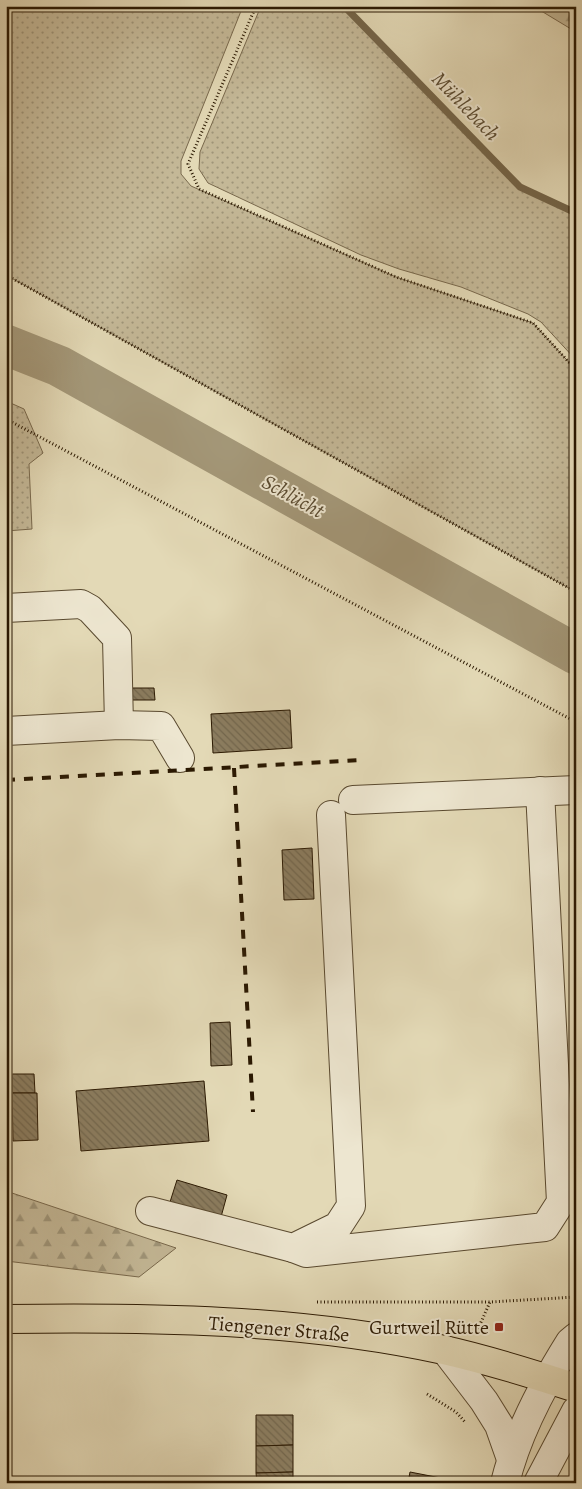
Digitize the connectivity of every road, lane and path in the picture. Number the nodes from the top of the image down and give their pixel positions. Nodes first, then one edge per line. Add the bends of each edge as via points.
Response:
1 (256, 6) edge
2 (6, 275) edge
3 (576, 370) edge
4 (6, 419) edge
5 (576, 592) edge
6 (6, 608) edge
7 (576, 722) edge
8 (118, 725) junction
9 (6, 731) edge
10 (180, 758) dead end
11 (576, 790) edge
12 (540, 791) junction
13 (150, 1211) dead end
14 (293, 1248) junction
15 (490, 1302) dead end
16 (6, 1319) edge
17 (478, 1329) dead end
18 (576, 1337) edge
19 (445, 1350) junction
20 (547, 1378) junction
21 (576, 1388) edge
22 (427, 1394) dead end
23 (576, 1411) edge
24 (469, 1426) dead end
25 (508, 1471) edge
26 (538, 1483) edge

1 - 3 path via 188,164 199,189 396,277 533,323
2 - 5 path
4 - 7 path
6 - 8 street via 82,604 90,609 117,638
8 - 9 street
8 - 10 street via 161,726
11 - 12 street
12 - 14 street via 342,808 351,1206 338,1226
12 - 14 street via 561,1202 545,1227 306,1253
13 - 14 street
15 - 17 path
16 - 19 main road, Tiengener Straße via 280,1326
18 - 20 street
19 - 20 main road, Tiengener Straße
19 - 25 street via 500,1426
20 - 21 main road, Tiengener Straße
20 - 25 street
22 - 24 path via 456,1412
23 - 26 street

